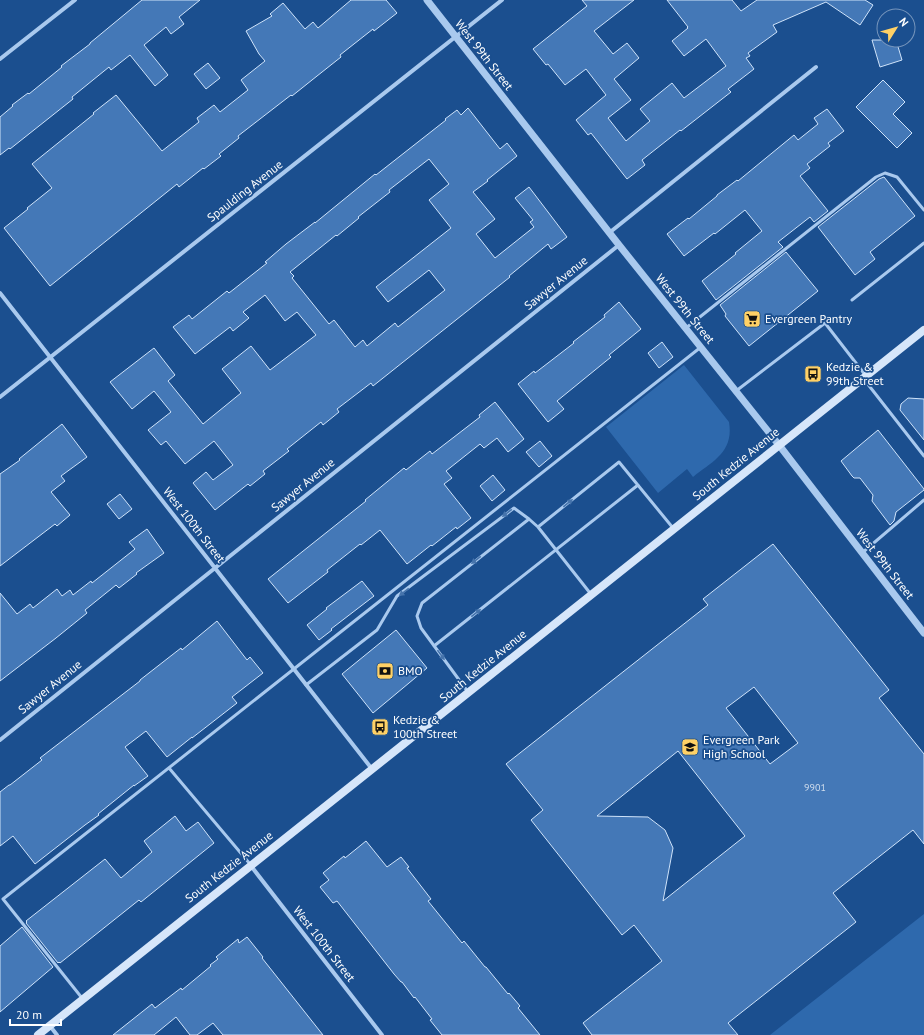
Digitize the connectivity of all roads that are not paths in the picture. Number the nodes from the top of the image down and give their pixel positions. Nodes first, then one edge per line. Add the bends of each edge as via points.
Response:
1 (75, 0) edge
2 (427, 0) edge
3 (502, 0) edge
4 (455, 37) junction
5 (0, 59) edge
6 (816, 67) dead end
7 (924, 210) edge
8 (609, 233) junction
9 (924, 243) edge
10 (619, 245) junction
11 (0, 293) edge
12 (852, 300) dead end
13 (686, 328) junction
14 (924, 330) edge
15 (700, 347) junction
16 (50, 357) junction
17 (865, 377) junction
18 (736, 392) junction
19 (0, 397) edge
20 (779, 445) junction
21 (924, 456) edge
22 (638, 485) junction
23 (924, 500) edge
24 (529, 519) junction
25 (538, 527) junction
26 (674, 529) junction
27 (556, 550) junction
28 (862, 553) junction
29 (215, 568) junction
30 (591, 595) junction
31 (924, 633) edge
32 (434, 646) junction
33 (294, 669) junction
34 (306, 685) junction
35 (468, 693) junction
36 (0, 740) edge
37 (169, 768) junction
38 (372, 769) junction
39 (251, 866) junction
40 (83, 999) junction
41 (50, 1026) junction
42 (38, 1035) edge
43 (57, 1035) edge
44 (382, 1035) edge

1 - 5 street
2 - 4 street, West 99th Street
3 - 4 street, Spaulding Avenue
4 - 8 street, West 99th Street
4 - 16 street, Spaulding Avenue
6 - 8 street
7 - 13 lane via 897,177 884,174 876,177
8 - 10 street, West 99th Street
9 - 12 lane
10 - 13 street, West 99th Street
10 - 29 street, Sawyer Avenue
11 - 16 street, West 100th Street
13 - 15 street, West 99th Street
14 - 17 main road, South Kedzie Avenue
15 - 18 street, West 99th Street
15 - 33 lane
16 - 19 street, Spaulding Avenue
16 - 29 street, West 100th Street
17 - 18 lane via 825,323
17 - 20 main road, South Kedzie Avenue
17 - 21 lane
18 - 20 street, West 99th Street
20 - 26 main road, South Kedzie Avenue
20 - 28 street, West 99th Street
25 -> 22 lane via 619,462
22 - 26 lane
22 - 27 lane
23 - 28 lane
24 - 25 lane
24 -> 32 lane via 422,603 417,616 421,628
24 -> 34 lane via 514,508 397,596 377,630
25 - 27 lane
26 - 30 main road, South Kedzie Avenue
27 - 30 lane
32 -> 27 lane
28 - 31 street, West 99th Street
29 - 33 street, West 100th Street
29 - 36 street, Sawyer Avenue
30 - 35 main road, South Kedzie Avenue
32 -> 35 lane
33 - 34 street, West 100th Street
33 - 37 lane
34 - 38 street, West 100th Street
35 - 38 main road, South Kedzie Avenue
37 - 39 lane
37 - 40 lane via 3,899
38 - 39 main road, South Kedzie Avenue
39 - 40 main road, South Kedzie Avenue
39 - 44 street, West 100th Street
40 - 41 main road, South Kedzie Avenue
41 - 42 main road, South Kedzie Avenue
41 - 43 street

